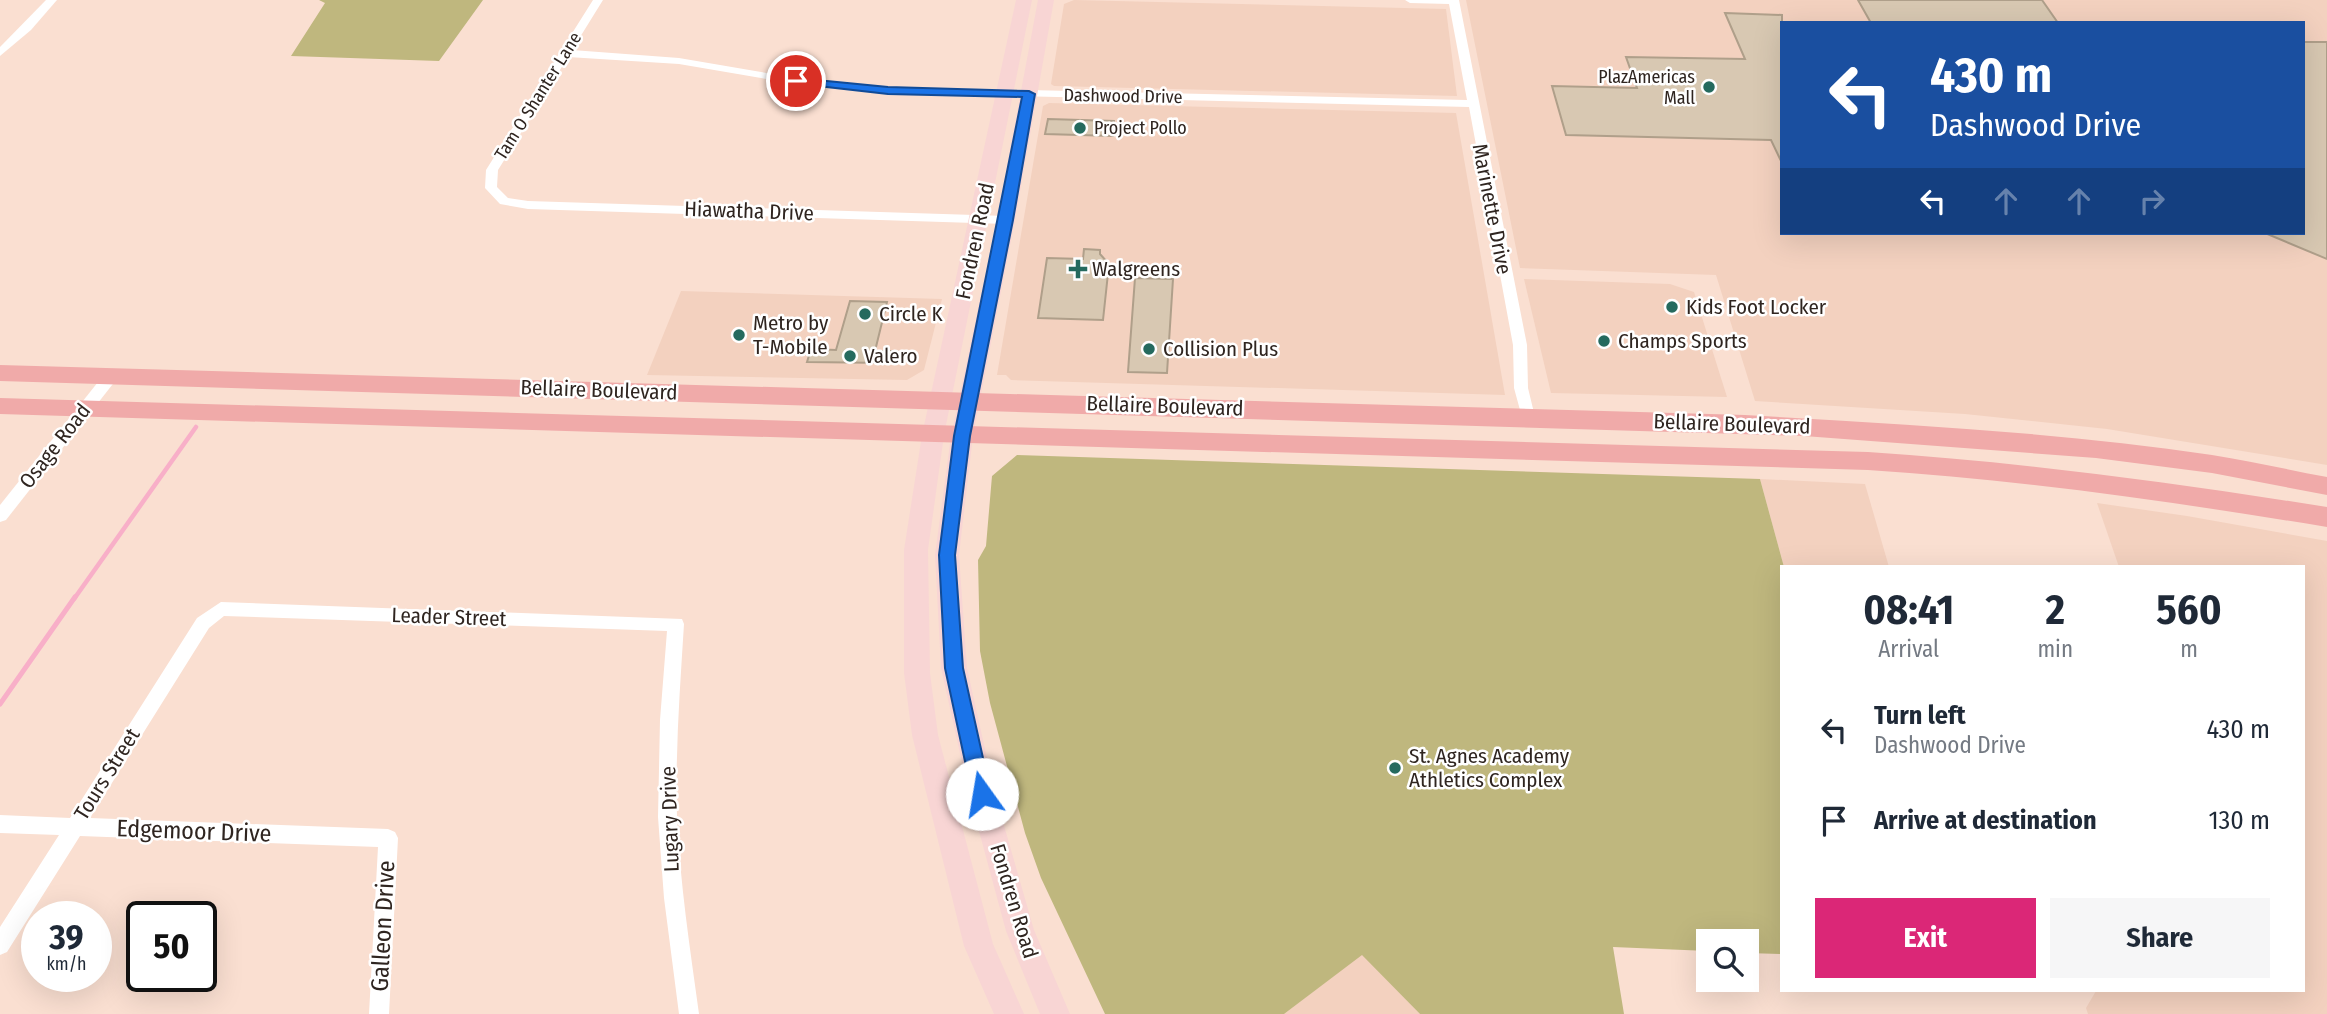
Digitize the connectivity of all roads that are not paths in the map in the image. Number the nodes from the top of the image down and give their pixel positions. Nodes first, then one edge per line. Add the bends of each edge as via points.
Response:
1 (52, 0) edge
2 (598, 0) edge
3 (1024, 0) edge
4 (1046, 0) edge
5 (1410, 0) edge
6 (1454, 0) edge
7 (0, 53) edge
8 (566, 53) junction
9 (1006, 94) junction
10 (1029, 94) junction
11 (1472, 104) junction
12 (495, 195) joint
13 (981, 218) junction
14 (1006, 220) junction
15 (0, 373) edge
16 (111, 376) junction
17 (355, 383) junction
18 (650, 391) junction
19 (942, 399) junction
20 (969, 400) junction
21 (0, 406) edge
22 (85, 408) junction
23 (335, 416) junction
24 (1528, 417) junction
25 (495, 422) junction
26 (1673, 422) junction
27 (933, 435) junction
28 (962, 436) junction
29 (1378, 447) junction
30 (1570, 453) junction
31 (2327, 486) edge
32 (0, 516) edge
33 (2327, 517) edge
34 (222, 609) joint
35 (676, 624) joint
36 (954, 668) junction
37 (917, 673) junction
38 (0, 824) edge
39 (73, 827) junction
40 (388, 838) joint
41 (0, 945) edge
42 (379, 1014) edge
43 (689, 1014) edge
44 (1009, 1014) edge
45 (1055, 1014) edge

1 - 7 street
2 - 8 street, Tam O Shanter Lane
3 - 9 main road, Fondren Road
4 - 10 main road, Fondren Road
5 - 6 street
6 - 11 street, Marinette Drive
8 - 9 street, Dashwood Drive via 679,61 854,88
8 - 12 street, Tam O Shanter Lane via 492,170
9 - 10 street, Dashwood Drive
9 - 13 main road, Fondren Road
10 - 11 street, Dashwood Drive
10 - 14 main road, Fondren Road
11 - 24 street, Marinette Drive via 1520,345 1521,388
12 - 13 street, Hiawatha Drive via 528,205
13 - 14 street, Hiawatha Drive
13 - 19 main road, Fondren Road
14 - 20 main road, Fondren Road
15 - 16 main road, Bellaire Boulevard
16 - 17 main road, Bellaire Boulevard
16 - 22 street, Osage Road
17 - 18 main road, Bellaire Boulevard
17 - 23 main road
18 - 19 main road, Bellaire Boulevard
18 - 25 main road via 641,402 612,412 537,412
19 - 20 main road, Bellaire Boulevard
19 - 27 main road, Fondren Road
20 - 24 main road, Bellaire Boulevard
20 - 28 main road, Fondren Road
21 - 22 main road, Bellaire Boulevard
22 - 23 main road, Bellaire Boulevard
22 - 32 street, Osage Road
23 - 25 main road, Bellaire Boulevard
24 - 26 main road, Bellaire Boulevard
24 - 29 main road via 1529,428 1512,436 1417,438
25 - 27 main road, Bellaire Boulevard
26 - 30 main road via 1662,429 1590,437
26 - 31 main road, Bellaire Boulevard via 1941,434 2076,447
27 - 28 main road, Bellaire Boulevard
27 - 37 main road, Fondren Road via 916,550
28 - 29 main road, Bellaire Boulevard
28 - 36 main road, Fondren Road via 947,555
29 - 30 main road, Bellaire Boulevard
30 - 33 main road, Bellaire Boulevard via 1927,464 2102,482
34 - 35 street, Leader Street
34 - 39 street, Tours Street via 203,623
35 - 43 street, Lugary Drive via 667,788 671,880
36 - 37 main road
36 - 45 main road, Fondren Road via 1020,932
37 - 44 main road, Fondren Road via 925,735 954,858 979,946
38 - 39 street, Edgemoor Drive
39 - 40 street, Edgemoor Drive
39 - 41 street, Tours Street
40 - 42 street, Galleon Drive

